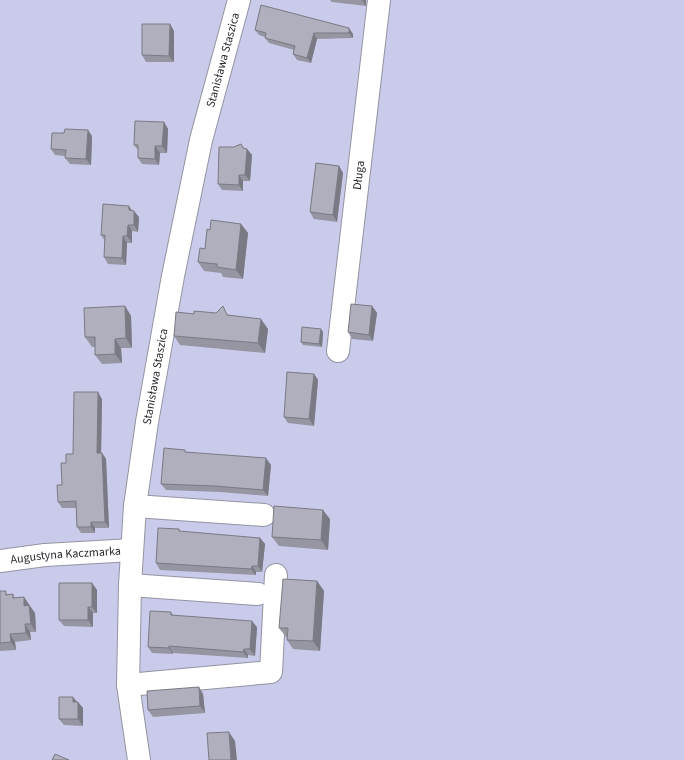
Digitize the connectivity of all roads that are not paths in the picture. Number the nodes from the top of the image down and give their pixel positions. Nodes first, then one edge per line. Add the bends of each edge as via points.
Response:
1 (239, 0) edge
2 (379, 0) edge
3 (338, 351) dead end
4 (135, 506) junction
5 (264, 515) dead end
6 (132, 550) junction
7 (0, 561) edge
8 (276, 575) dead end
9 (130, 585) junction
10 (258, 594) dead end
11 (128, 685) junction
12 (139, 760) edge

1 - 4 street, Stanisława Staszica via 201,140 173,276
2 - 3 street, Długa
4 - 5 street
4 - 6 street, Stanisława Staszica
6 - 7 street, Augustyna Kaczmarka via 45,555
6 - 9 street, Stanisława Staszica
8 - 11 street via 271,672
9 - 10 street
9 - 11 street, Stanisława Staszica
11 - 12 street, Stanisława Staszica

